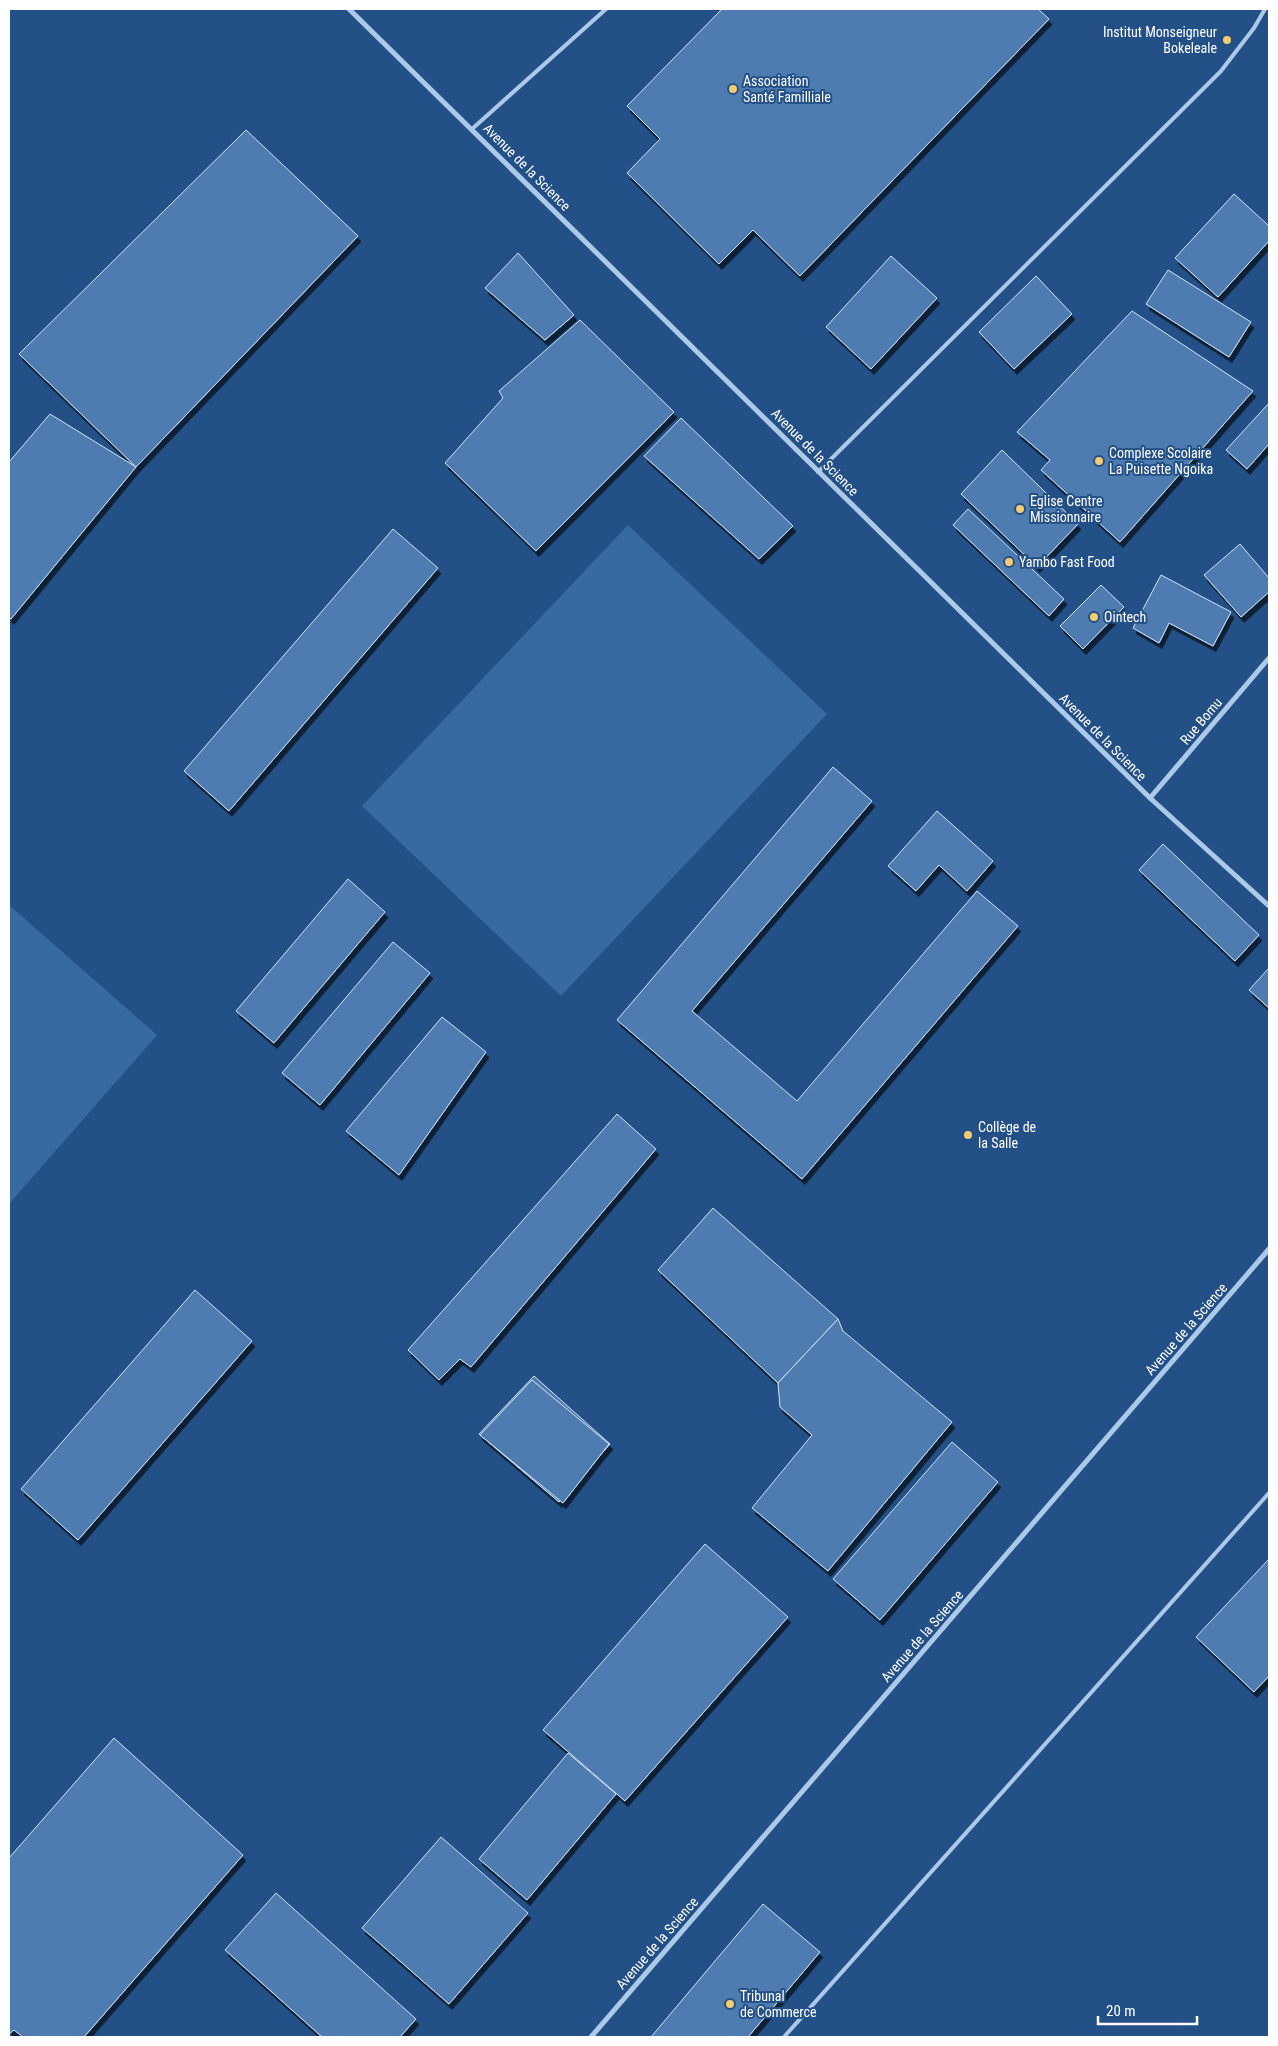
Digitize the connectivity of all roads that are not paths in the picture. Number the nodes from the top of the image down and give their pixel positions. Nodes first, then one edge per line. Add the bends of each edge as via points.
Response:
1 (349, 9) edge
2 (606, 9) edge
3 (1265, 9) edge
4 (472, 129) junction
5 (818, 472) junction
6 (1269, 658) edge
7 (1150, 798) junction
8 (1269, 906) edge
9 (1269, 1249) edge
10 (1269, 1493) edge
11 (591, 2037) edge
12 (784, 2037) edge

1 - 4 street, Avenue de la Science
2 - 4 lane
3 - 5 lane via 1221,71
4 - 5 street, Avenue de la Science
5 - 7 street, Avenue de la Science
6 - 7 street, Rue Bomu
7 - 8 street, Avenue de la Science
9 - 11 street, Avenue de la Science
10 - 12 lane

